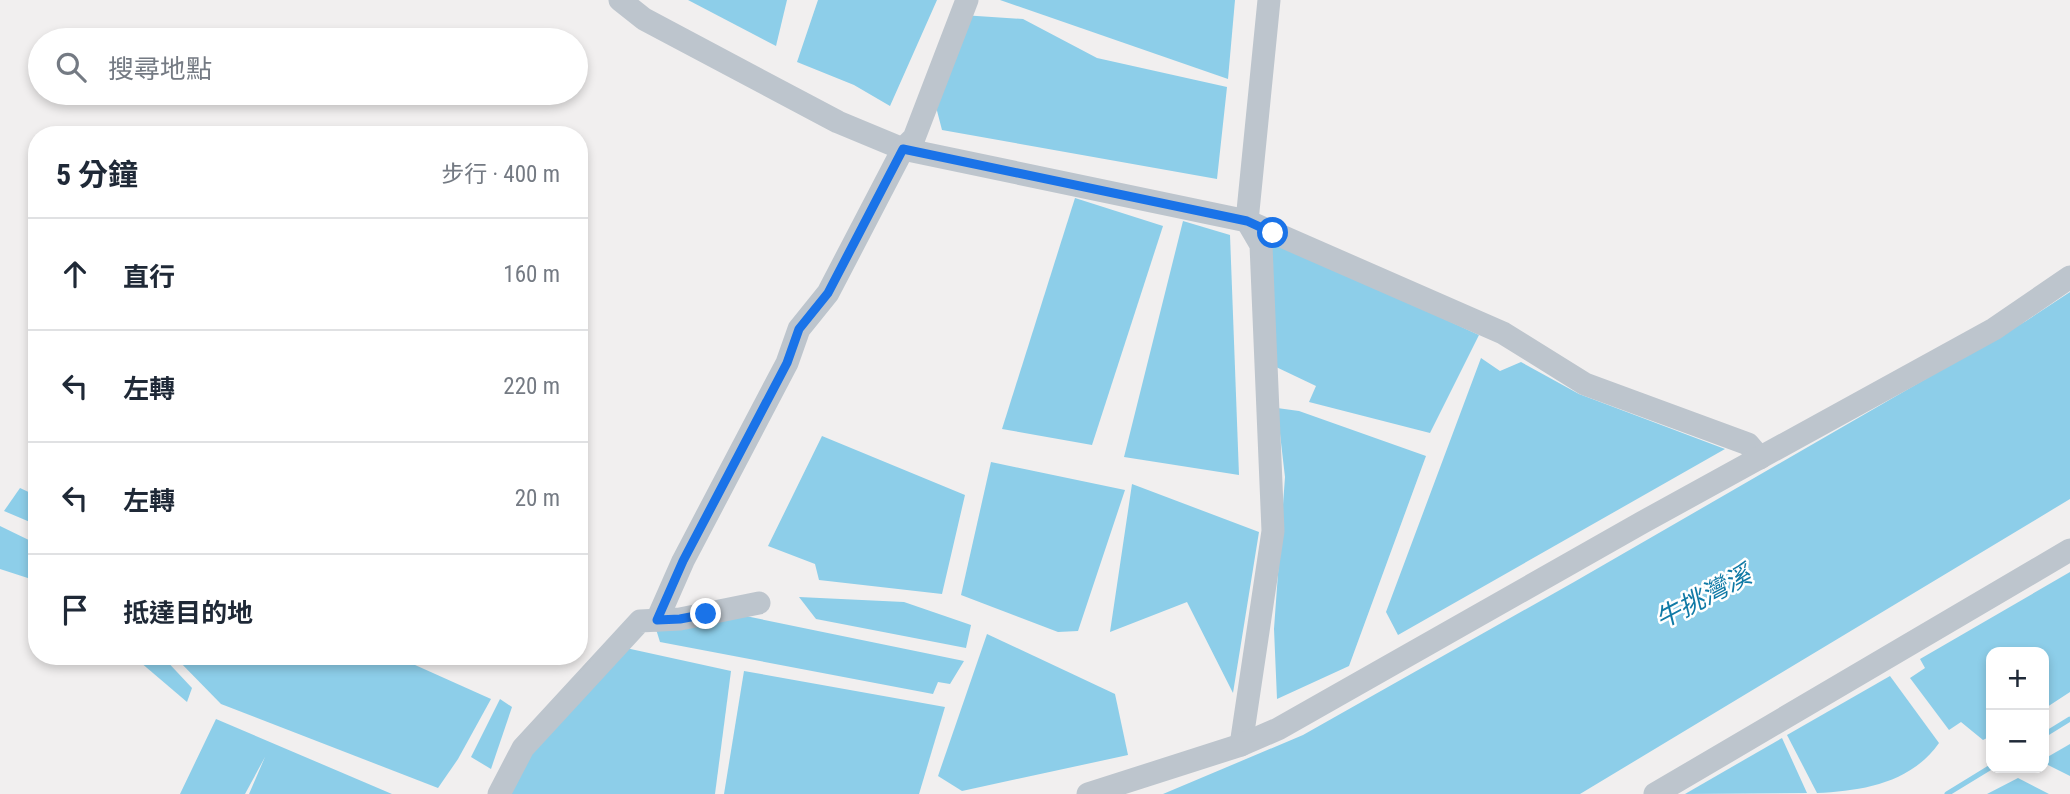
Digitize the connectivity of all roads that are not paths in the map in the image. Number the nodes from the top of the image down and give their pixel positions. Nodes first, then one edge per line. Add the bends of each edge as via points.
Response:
1 (620, 0) edge
2 (967, 0) edge
3 (1269, 0) edge
4 (903, 149) junction
5 (1247, 221) junction
6 (2070, 277) edge
7 (1760, 458) junction
8 (2070, 551) edge
9 (759, 603) dead end
10 (657, 620) junction
11 (1241, 745) junction
12 (499, 794) edge
13 (1088, 794) edge
14 (1655, 794) edge

1 - 4 street via 644,19 838,122
2 - 4 street via 914,138
3 - 5 street
4 - 5 street
4 - 10 street via 828,293 799,329 787,363
5 - 7 street via 1503,332 1585,384 1748,444
5 - 11 street via 1261,245 1273,531
6 - 7 street via 1994,329
7 - 11 street via 1278,729
8 - 14 street
9 - 10 street
10 - 12 street via 640,621 617,643 523,748
11 - 13 street

